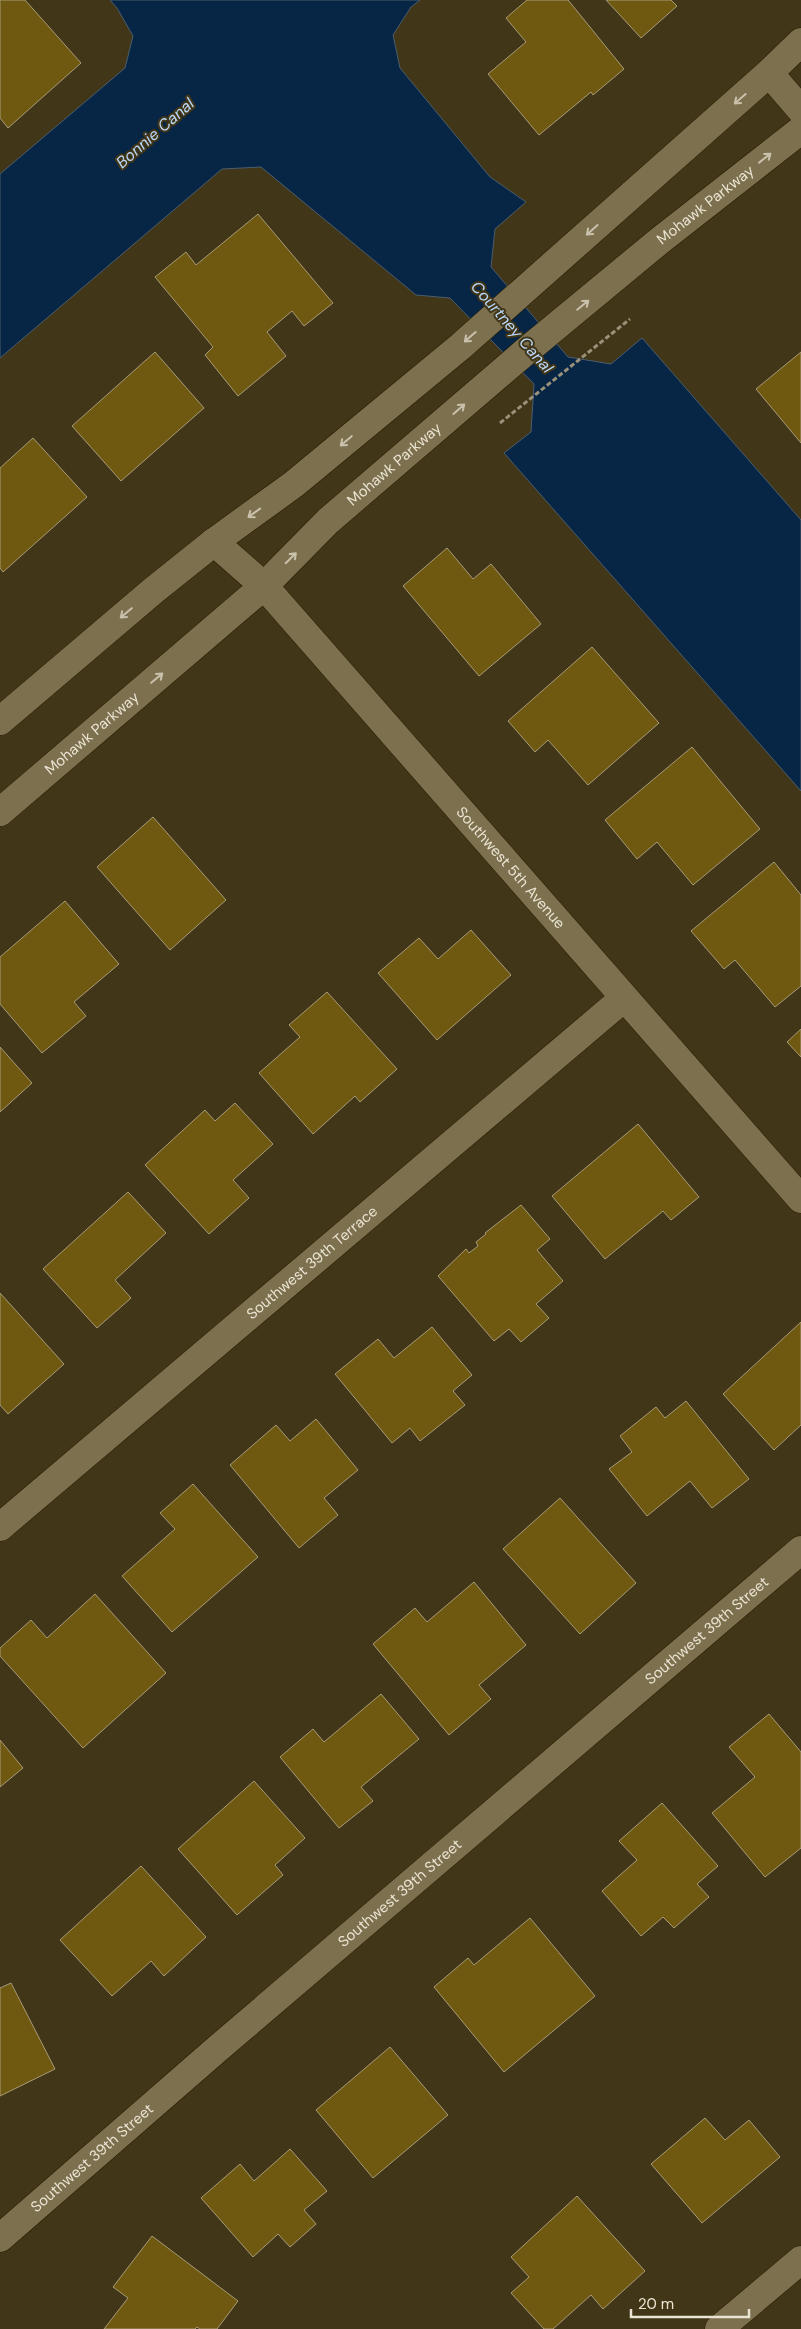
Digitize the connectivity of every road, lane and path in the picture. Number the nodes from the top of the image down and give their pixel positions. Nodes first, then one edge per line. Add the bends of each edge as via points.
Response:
1 (801, 42) edge
2 (769, 73) junction
3 (801, 110) edge
4 (801, 130) edge
5 (630, 319) dead end
6 (493, 428) dead end
7 (214, 542) junction
8 (264, 586) junction
9 (0, 721) edge
10 (0, 812) edge
11 (624, 998) junction
12 (801, 1199) edge
13 (0, 1528) edge
14 (801, 1550) edge
15 (0, 2238) edge
16 (801, 2260) edge
17 (719, 2329) edge

1 - 2 street
2 - 3 street
2 -> 7 street via 461,346 294,484
8 -> 4 street, Mohawk Parkway via 328,521 525,352
5 - 6 path
7 - 8 street, Southwest 5th Avenue
7 -> 9 street
10 -> 8 street, Mohawk Parkway
8 - 11 street, Southwest 5th Avenue
11 - 12 street, Southwest 5th Avenue
11 - 13 street, Southwest 39th Terrace
14 - 15 street, Southwest 39th Street
16 - 17 street

